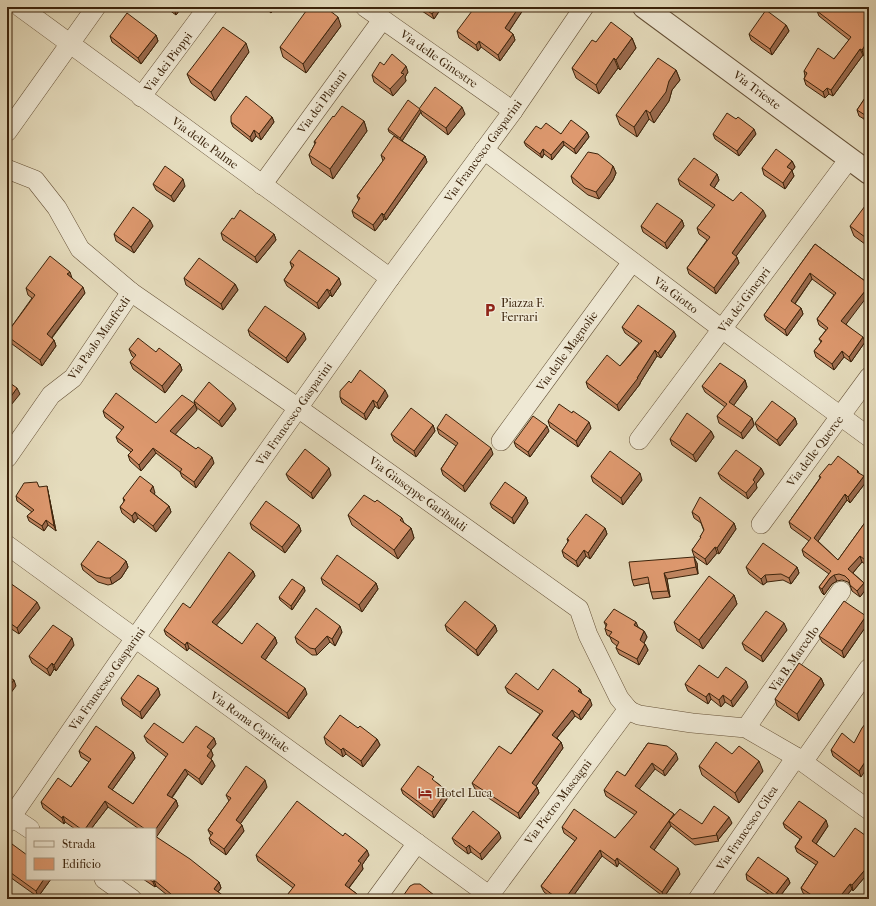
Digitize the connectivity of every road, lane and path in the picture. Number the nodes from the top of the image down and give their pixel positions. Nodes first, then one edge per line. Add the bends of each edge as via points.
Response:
1 (20, 7) edge
2 (96, 7) edge
3 (208, 7) edge
4 (365, 7) edge
5 (584, 7) edge
6 (644, 7) edge
7 (382, 20) junction
8 (70, 44) junction
9 (142, 97) junction
10 (513, 111) junction
11 (7, 132) edge
12 (484, 150) junction
13 (849, 159) junction
14 (7, 169) edge
15 (869, 173) edge
16 (262, 185) junction
17 (632, 262) junction
18 (390, 278) junction
19 (130, 292) junction
20 (722, 329) junction
21 (869, 377) edge
22 (299, 408) junction
23 (841, 417) junction
24 (869, 437) edge
25 (639, 440) dead end
26 (501, 441) dead end
27 (7, 458) edge
28 (761, 524) dead end
29 (7, 545) edge
30 (841, 590) dead end
31 (135, 639) junction
32 (869, 668) edge
33 (628, 709) junction
34 (746, 728) junction
35 (799, 760) junction
36 (869, 810) edge
37 (9, 820) edge
38 (28, 828) edge
39 (417, 843) junction
40 (105, 880) edge
41 (491, 897) edge
42 (132, 899) edge
43 (376, 899) edge
44 (698, 899) edge

1 - 8 street, Via delle Palme
2 - 8 street
3 - 9 street, Via dei Pioppi
4 - 7 street, Via delle Ginestre
5 - 10 street, Via Francesco Gasparini
6 - 13 street, Via Trieste
7 - 10 street, Via delle Ginestre
7 - 16 street, Via dei Platani
8 - 9 street, Via delle Palme
8 - 11 street
9 - 16 street, Via delle Palme
10 - 12 street, Via Francesco Gasparini
12 - 17 street, Via Giotto
12 - 18 street, Via Francesco Gasparini
13 - 15 street, Via Trieste
13 - 20 street, Via dei Ginepri
14 - 19 street, Via Giuseppe Garibaldi via 35,180 57,208 80,249
16 - 18 street, Via delle Palme
17 - 20 street, Via Giotto
17 - 26 street, Via delle Magnolie
18 - 22 street, Via Francesco Gasparini
19 - 22 street, Via Giuseppe Garibaldi
19 - 27 street, Via Paolo Manfredi via 73,378 51,395
20 - 23 street, Via Giotto
20 - 25 street, Via dei Ginepri
21 - 23 street, Via delle Querce
22 - 31 street, Via Francesco Gasparini
22 - 33 street, Via Giuseppe Garibaldi via 579,609 588,635 619,698
23 - 24 street, Via Giotto
23 - 28 street, Via delle Querce
29 - 31 street, Via Roma Capitale
30 - 34 street, Via B. Marcello
31 - 37 street, Via Francesco Gasparini
31 - 39 street, Via Roma Capitale
32 - 35 street, Via Francesco Cilea
33 - 34 street via 638,715
33 - 41 street, Via Pietro Mascagni
34 - 35 street
35 - 36 street
35 - 44 street, Via Francesco Cilea
37 - 38 street
39 - 41 street, Via Roma Capitale
39 - 43 street
40 - 42 street

